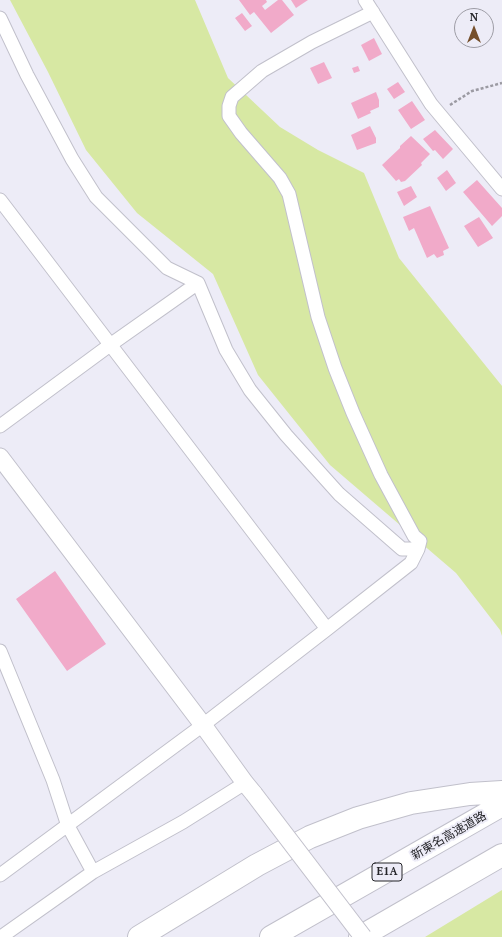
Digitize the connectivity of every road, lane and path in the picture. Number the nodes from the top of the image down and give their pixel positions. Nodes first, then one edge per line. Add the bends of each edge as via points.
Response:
1 (365, 0) edge
2 (373, 12) junction
3 (0, 18) edge
4 (502, 83) edge
5 (438, 113) junction
6 (502, 189) edge
7 (0, 200) edge
8 (198, 283) junction
9 (110, 345) junction
10 (0, 426) edge
11 (0, 457) edge
12 (418, 549) junction
13 (326, 629) junction
14 (0, 651) edge
15 (203, 725) junction
16 (249, 789) junction
17 (502, 792) edge
18 (502, 805) edge
19 (68, 826) junction
20 (502, 856) edge
21 (93, 872) junction
22 (0, 875) edge
23 (0, 937) edge
24 (139, 937) edge
25 (271, 937) edge
26 (360, 937) edge
27 (363, 937) edge

1 - 2 street
2 - 5 street
2 - 12 street via 312,42 262,71 232,97 229,116 280,178 289,194 318,317 335,368 381,475 414,536 420,541
3 - 8 street via 72,159 96,197 167,268
4 - 5 path via 472,90
5 - 6 street
7 - 9 street
8 - 9 street
8 - 12 street via 226,350 250,390 286,435 339,494 402,549
9 - 10 street
9 - 13 street
11 - 15 street
12 - 13 street via 411,563
13 - 15 street
14 - 19 street via 53,780
15 - 16 street
15 - 19 street
16 - 21 street
16 - 27 street, bridge
17 - 24 highway via 411,803 358,818 257,864
18 - 25 highway, 新東名高速道路 / E1A
19 - 21 street
19 - 22 street
20 - 26 highway
21 - 23 street

